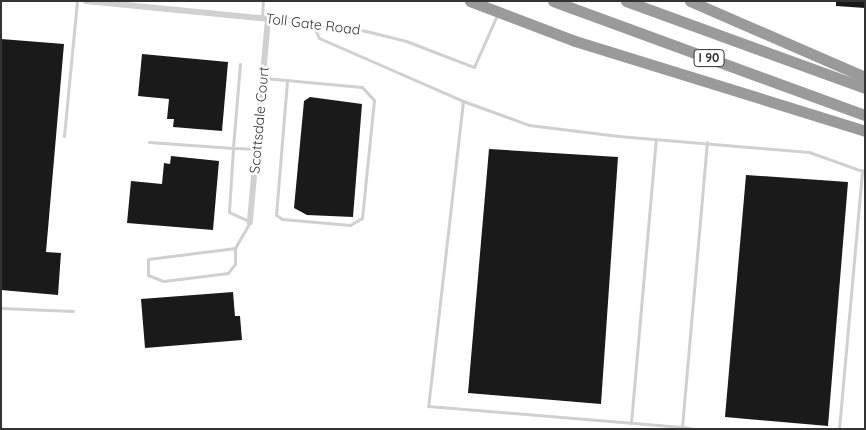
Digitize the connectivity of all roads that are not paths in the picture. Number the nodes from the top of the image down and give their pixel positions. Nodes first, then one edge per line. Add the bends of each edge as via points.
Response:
1 (77, 1) edge
2 (86, 1) edge
3 (263, 1) edge
4 (470, 1) edge
5 (553, 1) edge
6 (626, 1) edge
7 (690, 1) edge
8 (499, 12) junction
9 (265, 18) junction
10 (313, 24) junction
11 (240, 64) dead end
12 (865, 77) edge
13 (263, 78) junction
14 (287, 81) junction
15 (865, 88) edge
16 (463, 101) junction
17 (865, 115) edge
18 (865, 131) edge
19 (64, 136) dead end
20 (656, 139) junction
21 (149, 142) dead end
22 (707, 142) junction
23 (233, 148) junction
24 (257, 149) junction
25 (863, 171) edge
26 (250, 222) junction
27 (235, 248) junction
28 (1, 308) edge
29 (73, 311) dead end
30 (631, 423) junction
31 (682, 428) edge
32 (694, 429) edge
33 (839, 429) edge

1 - 19 lane
2 - 9 street, Toll Gate Road
3 - 9 lane
4 - 8 highway
5 - 17 highway, I 90
6 - 15 highway, I 90
7 - 12 highway
8 - 10 lane, Toll Gate Road via 474,67 406,41 366,31
8 - 18 highway via 575,40
9 - 10 lane, Toll Gate Road
9 - 13 street, Scottsdale Court
10 - 16 lane via 319,38
11 - 23 lane
13 - 14 lane
13 - 24 street, Scottsdale Court
14 - 14 lane via 362,88 374,100 362,218 350,225 282,219 276,215
16 - 20 lane via 508,119 548,129
16 - 30 lane via 428,406
20 - 22 lane
20 - 30 lane
21 - 23 lane
22 - 25 lane via 809,152
22 - 31 lane
23 - 24 lane
23 - 26 lane via 229,212
24 - 26 street, Scottsdale Court
25 - 33 lane
26 - 27 lane
27 - 27 lane via 235,264 228,274 163,281 148,276 148,259
28 - 29 lane
30 - 31 lane
31 - 32 lane

